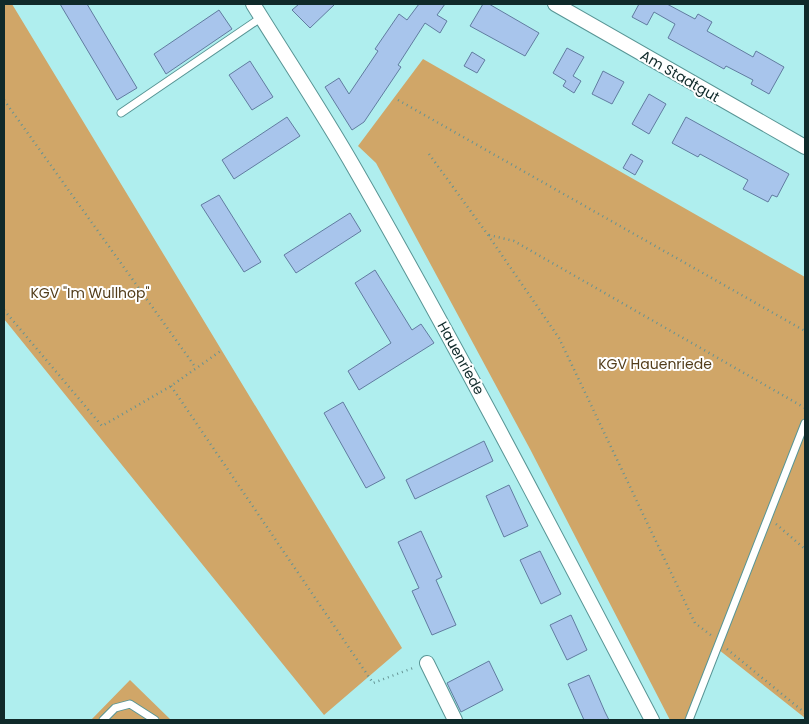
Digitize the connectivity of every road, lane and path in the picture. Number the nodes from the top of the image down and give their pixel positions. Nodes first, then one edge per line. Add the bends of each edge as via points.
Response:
1 (253, 4) edge
2 (555, 4) edge
3 (262, 17) junction
4 (4, 100) edge
5 (398, 100) dead end
6 (121, 113) dead end
7 (805, 148) edge
8 (429, 154) dead end
9 (488, 235) junction
10 (4, 310) edge
11 (805, 331) edge
12 (222, 350) dead end
13 (196, 368) junction
14 (171, 386) junction
15 (805, 408) edge
16 (805, 423) edge
17 (768, 517) junction
18 (805, 549) edge
19 (720, 643) junction
20 (426, 663) joint
21 (805, 713) edge
22 (102, 720) edge
23 (155, 720) edge
24 (455, 720) edge
25 (652, 720) edge
26 (690, 720) edge

1 - 3 street, Hauenriede
2 - 7 street, Am Stadtgut
3 - 6 lane
3 - 25 street, Hauenriede via 354,167 456,348
4 - 13 path
5 - 11 path
8 - 9 path
9 - 15 path via 514,241
9 - 19 path via 559,338 695,623
10 - 14 path via 102,426
12 - 13 path
13 - 14 path
14 - 20 path via 373,683
16 - 17 lane
17 - 18 path
17 - 19 lane
19 - 21 path
19 - 26 lane
20 - 24 street
22 - 23 lane via 116,708 130,704

